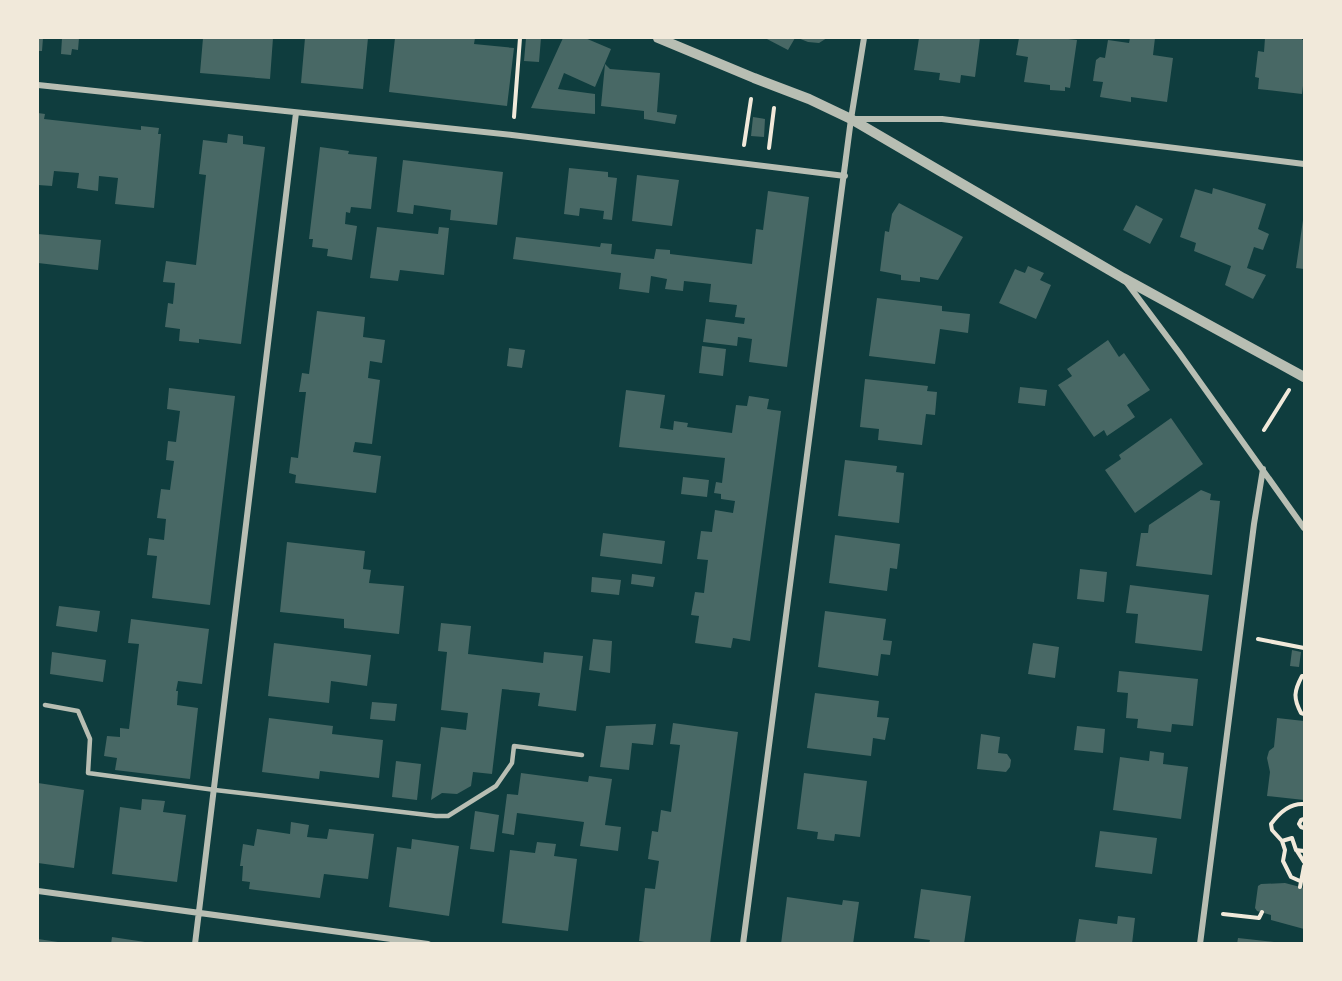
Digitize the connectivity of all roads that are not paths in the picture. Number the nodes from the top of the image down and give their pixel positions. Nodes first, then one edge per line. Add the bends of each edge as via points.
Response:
1 (658, 38) edge
2 (864, 38) edge
3 (38, 85) edge
4 (296, 113) junction
5 (851, 119) junction
6 (1305, 164) edge
7 (845, 176) junction
8 (1123, 278) junction
9 (1305, 377) edge
10 (1263, 469) junction
11 (1305, 528) edge
12 (45, 705) dead end
13 (582, 754) dead end
14 (215, 790) junction
15 (38, 891) edge
16 (200, 913) junction
17 (195, 944) edge
18 (428, 944) edge
19 (742, 944) edge
20 (1200, 944) edge

1 - 5 street
2 - 5 street
3 - 4 street
4 - 7 street
4 - 14 street
5 - 6 street via 942,119
5 - 7 street
5 - 8 street
7 - 19 street
8 - 9 street
8 - 10 street
10 - 11 street
10 - 20 street
12 - 14 lane via 78,711 90,739 88,773
13 - 14 lane via 514,746 512,763 496,786 448,816
14 - 16 street
15 - 16 street
16 - 17 street
16 - 18 street

